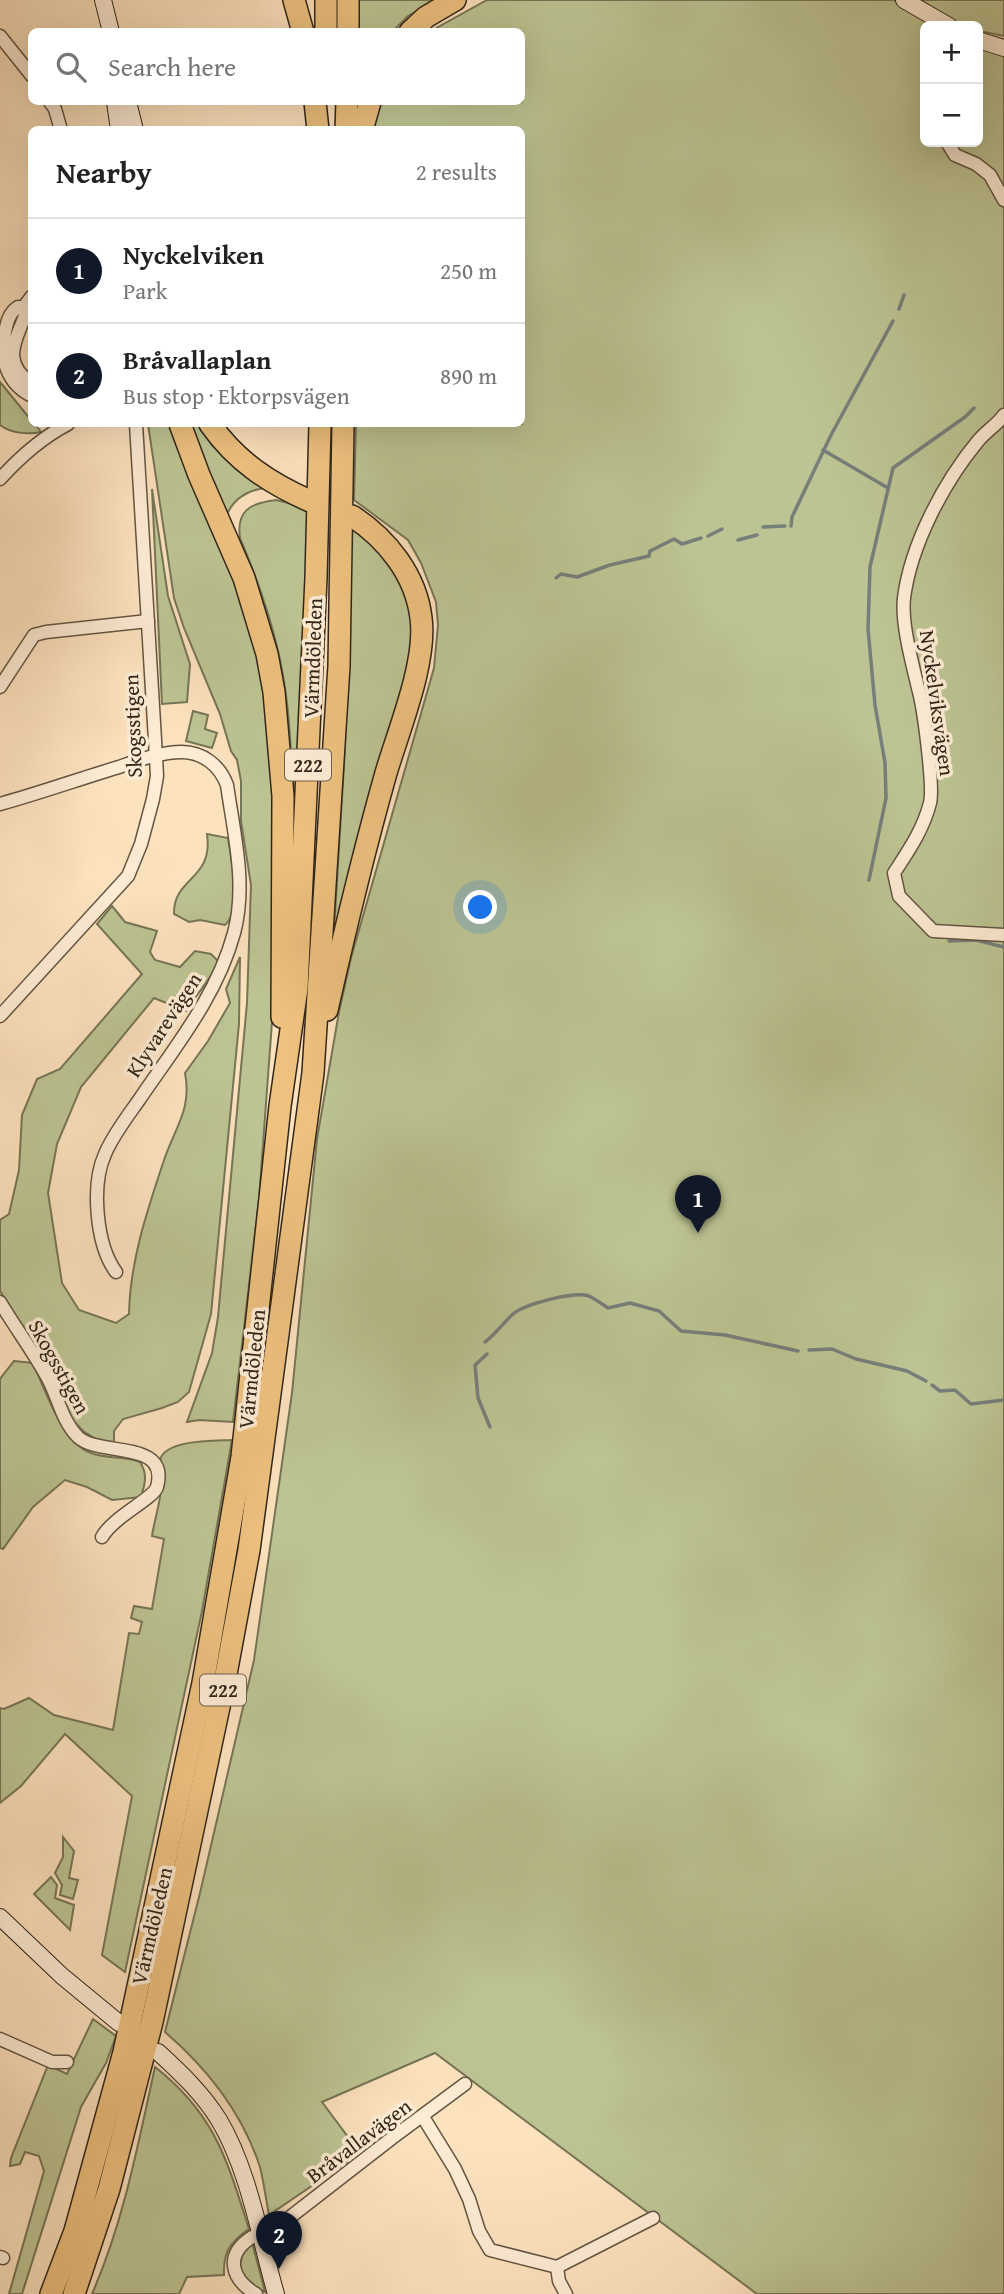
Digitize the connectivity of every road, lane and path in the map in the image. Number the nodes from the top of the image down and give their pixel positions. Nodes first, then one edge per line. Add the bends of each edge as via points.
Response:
1 (95, 0) edge
2 (103, 0) edge
3 (326, 0) edge
4 (348, 0) edge
5 (455, 0) edge
6 (904, 0) edge
7 (295, 1) edge
8 (931, 21) edge
9 (101, 28) edge
10 (110, 28) edge
11 (302, 28) edge
12 (326, 28) edge
13 (348, 28) edge
14 (414, 28) edge
15 (0, 36) edge
16 (983, 42) edge
17 (1004, 48) edge
18 (28, 71) edge
19 (52, 105) edge
20 (115, 105) edge
21 (129, 105) edge
22 (315, 105) edge
23 (326, 105) edge
24 (347, 105) edge
25 (368, 105) edge
26 (60, 126) edge
27 (118, 126) edge
28 (134, 126) edge
29 (318, 126) edge
30 (326, 126) edge
31 (346, 126) edge
32 (363, 126) edge
33 (950, 147) edge
34 (1004, 200) edge
35 (28, 301) edge
36 (23, 308) junction
37 (28, 380) edge
38 (28, 394) edge
39 (1004, 415) edge
40 (63, 427) edge
41 (136, 427) edge
42 (181, 427) edge
43 (212, 427) edge
44 (320, 427) edge
45 (342, 427) edge
46 (0, 480) edge
47 (310, 501) dead end
48 (352, 516) dead end
49 (148, 621) junction
50 (0, 687) edge
51 (156, 756) junction
52 (0, 804) edge
53 (1004, 935) edge
54 (0, 1016) edge
55 (313, 1073) junction
56 (281, 1106) junction
57 (116, 1272) dead end
58 (0, 1302) edge
59 (102, 1537) dead end
60 (0, 1917) edge
61 (119, 2023) dead end
62 (0, 2039) edge
63 (158, 2052) dead end
64 (67, 2062) dead end
65 (465, 2084) dead end
66 (423, 2117) junction
67 (653, 2218) dead end
68 (276, 2228) dead end
69 (252, 2236) dead end
70 (558, 2267) junction
71 (51, 2294) edge
72 (74, 2294) edge
73 (256, 2294) edge
74 (276, 2294) edge
75 (566, 2294) edge

1 - 9 street
2 - 10 street
3 - 12 highway
4 - 13 highway
5 - 14 highway
6 - 8 street
7 - 11 highway
15 - 18 street
16 - 17 street
19 - 26 street
20 - 27 street
21 - 28 street
22 - 29 highway
23 - 30 highway
24 - 31 highway
25 - 32 highway
33 - 34 street via 955,155 990,175
35 - 36 street
36 - 37 street via 26,315 14,340 14,361
36 - 38 street via 16,308 8,319 2,352 11,379
39 - 53 street, Nyckelviksvägen via 979,439 953,475 916,546 903,600 925,728 931,800 918,837 894,873 899,896 933,931
40 - 46 street via 27,451
41 - 49 street, Skogsstigen
42 - 56 highway via 244,578 274,692 283,796
43 - 47 highway via 245,464 273,484
44 - 56 highway, Värmdöleden / 222 via 297,988
45 - 55 highway, Värmdöleden / 222 via 339,666
48 - 55 highway via 380,538 402,566 418,601 422,638 348,917
49 - 50 street via 34,635
49 - 51 street, Skogsstigen
51 - 52 street, Klyvarevägen
51 - 54 street, Skogsstigen via 153,799 128,876
51 - 57 street, Klyvarevägen via 194,753 223,775 240,891 234,932 214,986 103,1156 97,1192 99,1225 108,1262
55 - 72 highway, Värmdöleden / 222 via 248,1550 226,1674 152,2022 109,2189
56 - 71 highway, Värmdöleden / 222 via 242,1457 203,1683 124,2052 75,2231
58 - 59 street, Skogsstigen via 48,1377 77,1437 87,1444 146,1455 156,1469 157,1487 152,1496 115,1520
60 - 61 street
62 - 64 street via 52,2062
63 - 74 street via 195,2087 228,2138
65 - 66 street, Bråvallavägen
66 - 68 street, Bråvallavägen
66 - 70 street via 455,2169 490,2250
67 - 70 street
69 - 73 street via 240,2245 233,2267 242,2285
70 - 75 street

